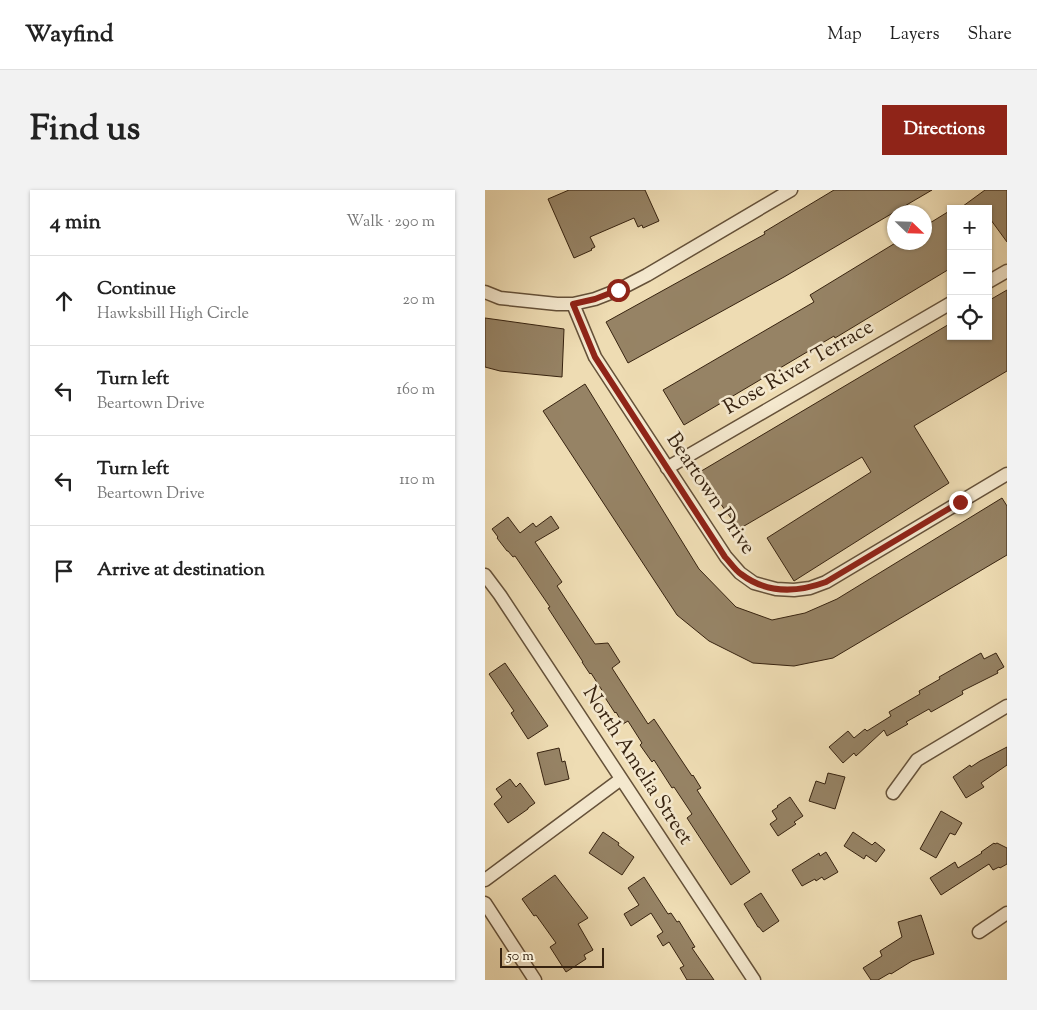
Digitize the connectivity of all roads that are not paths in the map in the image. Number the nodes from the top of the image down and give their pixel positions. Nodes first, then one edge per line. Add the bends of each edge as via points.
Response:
1 (791, 190) edge
2 (1007, 271) edge
3 (992, 280) edge
4 (485, 292) edge
5 (573, 304) junction
6 (947, 306) edge
7 (667, 468) junction
8 (1007, 474) edge
9 (485, 575) edge
10 (1007, 706) edge
11 (621, 779) junction
12 (893, 793) dead end
13 (485, 880) edge
14 (485, 903) edge
15 (1007, 913) edge
16 (979, 932) dead end
17 (535, 980) edge
18 (754, 980) edge

1 - 5 street via 647,275 618,290
2 - 3 street
4 - 5 street via 500,298
5 - 7 street, Beartown Drive via 595,357
6 - 7 street, Rose River Terrace
7 - 8 street, Beartown Drive via 725,557 755,583 776,590 810,588 826,582
9 - 11 street, North Amelia Street
10 - 12 street via 917,760
11 - 13 street
11 - 18 street, North Amelia Street
14 - 17 street
15 - 16 street

